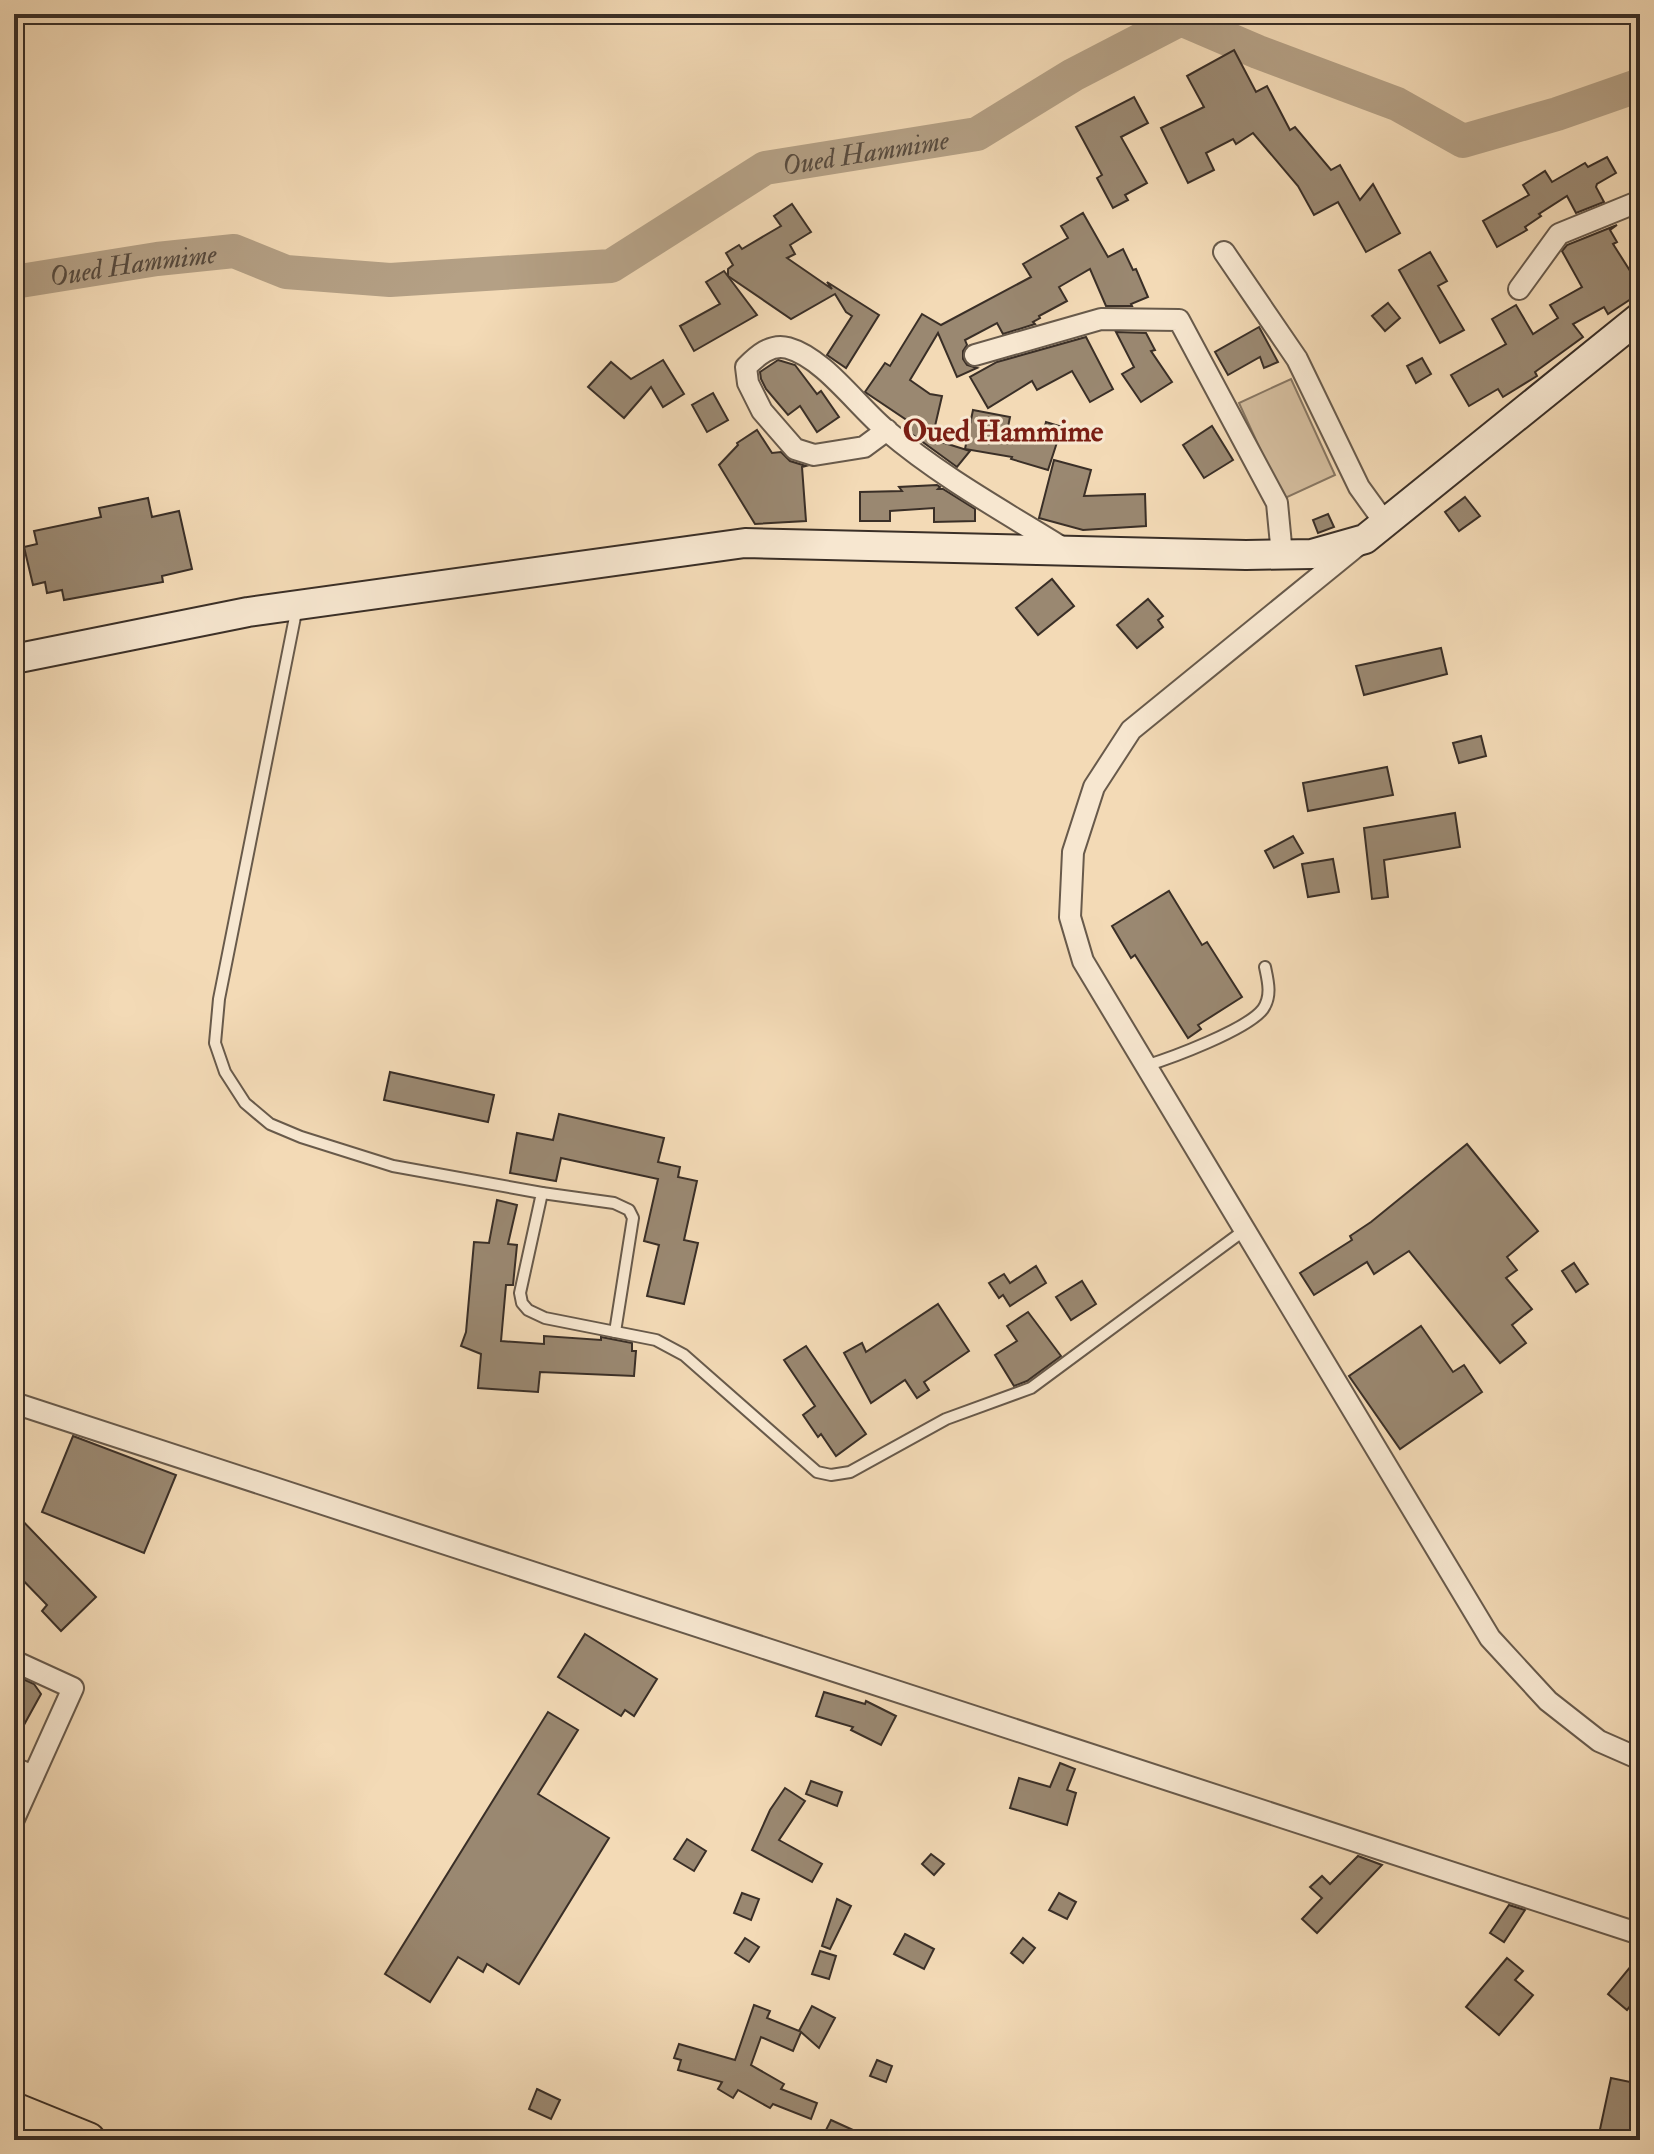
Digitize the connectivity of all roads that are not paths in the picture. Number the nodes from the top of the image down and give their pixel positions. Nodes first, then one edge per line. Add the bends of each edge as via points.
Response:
1 (1640, 201) edge
2 (1224, 252) dead end
3 (1519, 289) dead end
4 (1640, 317) edge
5 (975, 355) dead end
6 (887, 430) junction
7 (1375, 531) junction
8 (1069, 552) junction
9 (1282, 555) junction
10 (298, 605) junction
11 (14, 659) edge
12 (1265, 967) dead end
13 (1145, 1066) junction
14 (542, 1193) junction
15 (1246, 1229) junction
16 (615, 1332) junction
17 (14, 1403) edge
18 (14, 1661) edge
19 (1640, 1759) edge
20 (24, 1772) edge
21 (14, 1819) edge
22 (1640, 1934) edge
23 (14, 2110) edge
24 (88, 2140) edge

1 - 3 street via 1559,234
2 - 7 street via 1297,359
4 - 7 main road
5 - 9 street via 1101,319 1179,320 1277,503
6 - 6 street via 808,356 784,346 761,352 746,367 762,411 795,449 814,455 864,447
6 - 8 street via 948,477
7 - 9 main road via 1312,554
7 - 13 street via 1131,730 1094,787 1073,852 1070,917 1083,961
8 - 9 main road
8 - 10 main road via 745,543
10 - 11 main road
10 - 14 lane via 219,999 215,1043 225,1072 245,1103 270,1124 301,1137 393,1166
12 - 13 lane via 1267,998 1247,1023
13 - 15 street
14 - 16 lane via 522,1303 545,1318
14 - 16 lane via 629,1210 633,1218
15 - 16 lane via 1031,1388 946,1419 850,1472 817,1472 684,1355 656,1340
15 - 19 street via 1490,1638 1548,1701 1599,1741
17 - 22 street
18 - 20 street via 73,1688
20 - 21 street
23 - 24 highway

